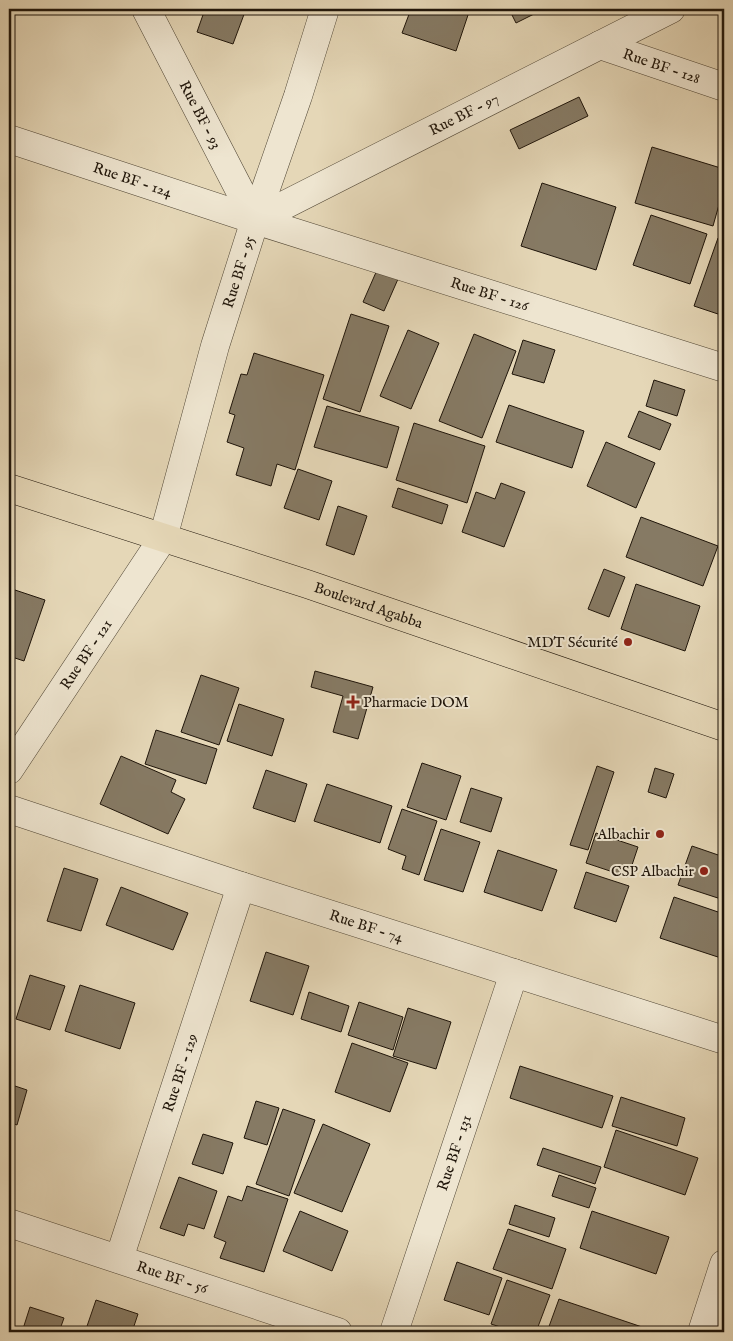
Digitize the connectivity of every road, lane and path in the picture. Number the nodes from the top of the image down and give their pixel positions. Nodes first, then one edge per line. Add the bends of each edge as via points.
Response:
1 (146, 9) edge
2 (325, 9) edge
3 (671, 9) edge
4 (600, 45) junction
5 (724, 87) edge
6 (9, 139) edge
7 (255, 220) junction
8 (724, 368) edge
9 (9, 488) edge
10 (163, 538) junction
11 (724, 727) edge
12 (9, 770) edge
13 (9, 809) edge
14 (241, 886) junction
15 (514, 973) junction
16 (724, 1040) edge
17 (9, 1222) edge
18 (119, 1259) junction
19 (724, 1264) edge
20 (338, 1332) edge
21 (394, 1332) edge
22 (702, 1332) edge

1 - 7 street, Rue BF - 93
2 - 7 street, Rue BF - 95
3 - 4 street, Rue BF - 97
4 - 5 street, Rue BF - 128
4 - 7 street, Rue BF - 97
6 - 7 street, Rue BF - 124
7 - 8 street, Rue BF - 126
7 - 10 street, Rue BF - 95 via 215,346
9 - 10 main road, Boulevard Agabba
10 - 11 main road, Boulevard Agabba
10 - 12 street, Rue BF - 121
13 - 14 street, Rue BF - 74
14 - 15 street, Rue BF - 74
14 - 18 street, Rue BF - 129
15 - 16 street, Rue BF - 74
15 - 21 street, Rue BF - 131
17 - 18 street, Rue BF - 56
18 - 20 street, Rue BF - 56
19 - 22 street

